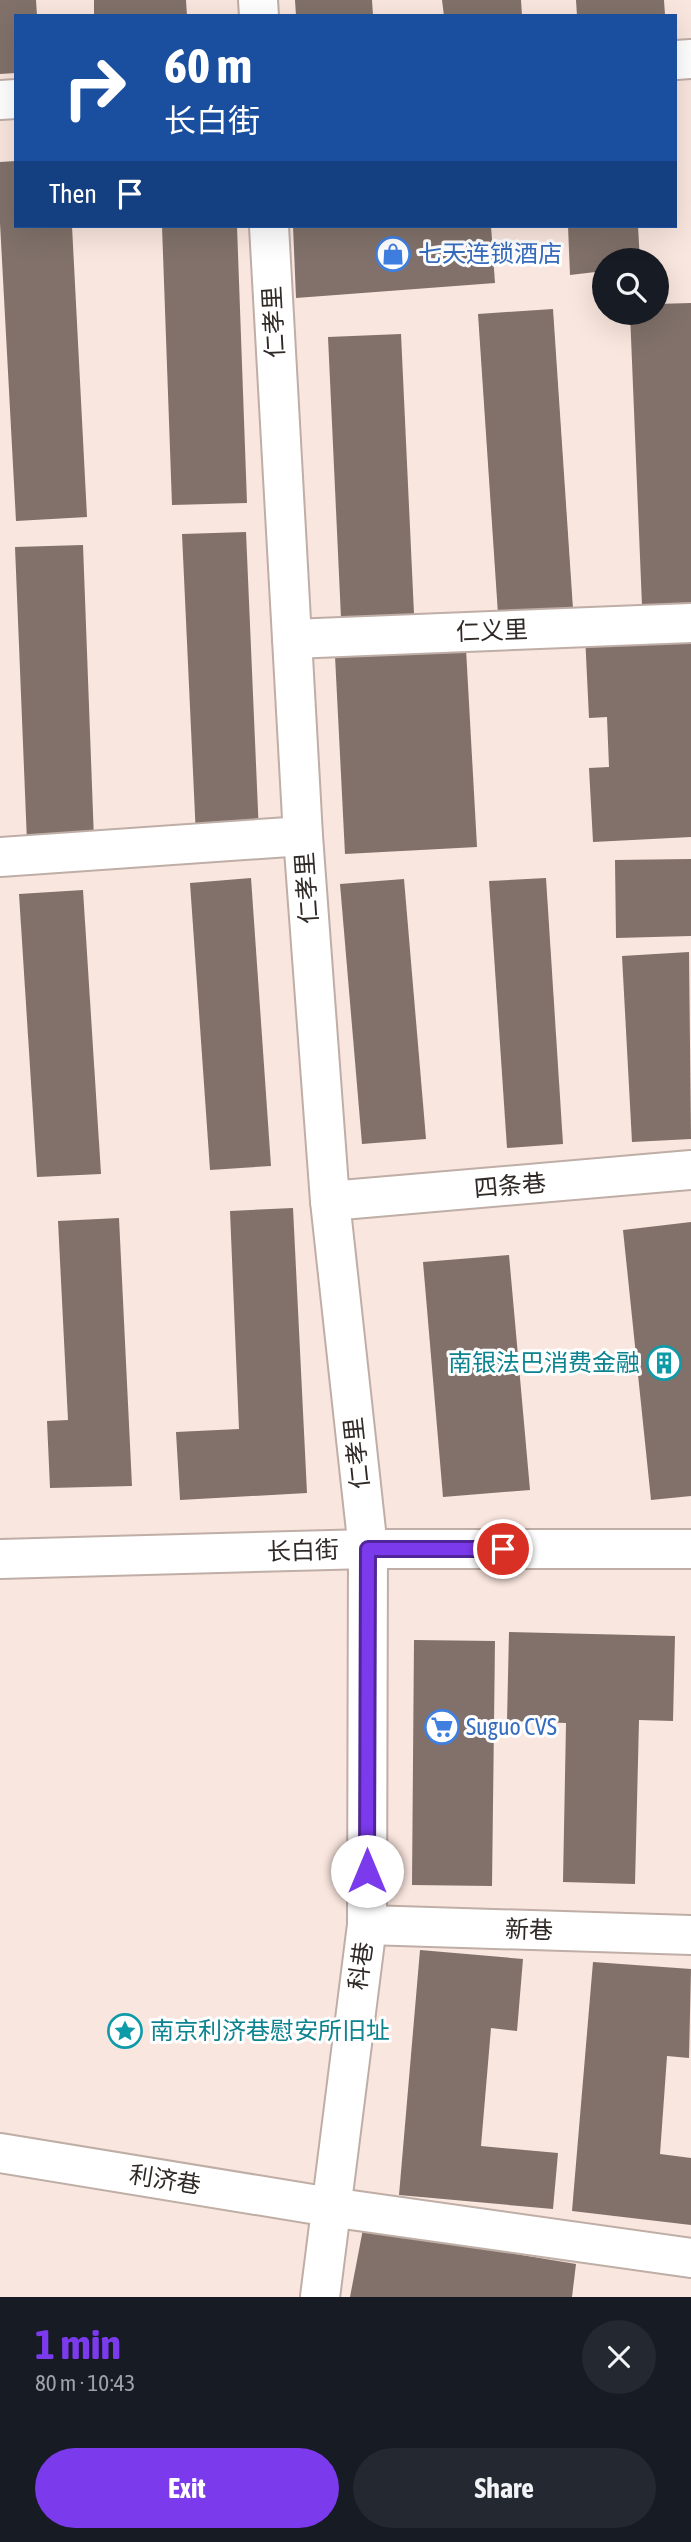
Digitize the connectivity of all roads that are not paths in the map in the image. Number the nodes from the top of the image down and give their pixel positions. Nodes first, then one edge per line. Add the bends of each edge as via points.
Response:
1 (269, 228) edge
2 (691, 623) edge
3 (292, 639) junction
4 (303, 836) junction
5 (0, 857) edge
6 (691, 1171) edge
7 (330, 1201) junction
8 (368, 1549) junction
9 (691, 1549) edge
10 (0, 1559) edge
11 (367, 1925) junction
12 (691, 1935) edge
13 (0, 2153) edge
14 (330, 2207) junction
15 (691, 2258) edge
16 (320, 2297) edge

1 - 3 street, 仁孝里
2 - 3 street, 仁义里
3 - 4 street, 仁孝里
4 - 5 street
4 - 7 street, 仁孝里
6 - 7 street, 四条巷
7 - 8 street, 仁孝里
8 - 9 street, 长白街
8 - 10 street, 长白街
8 - 11 street, 科巷
11 - 12 street, 新巷
11 - 14 street, 科巷
13 - 14 street, 利济巷
14 - 15 street, 利济巷
14 - 16 street, 科巷

